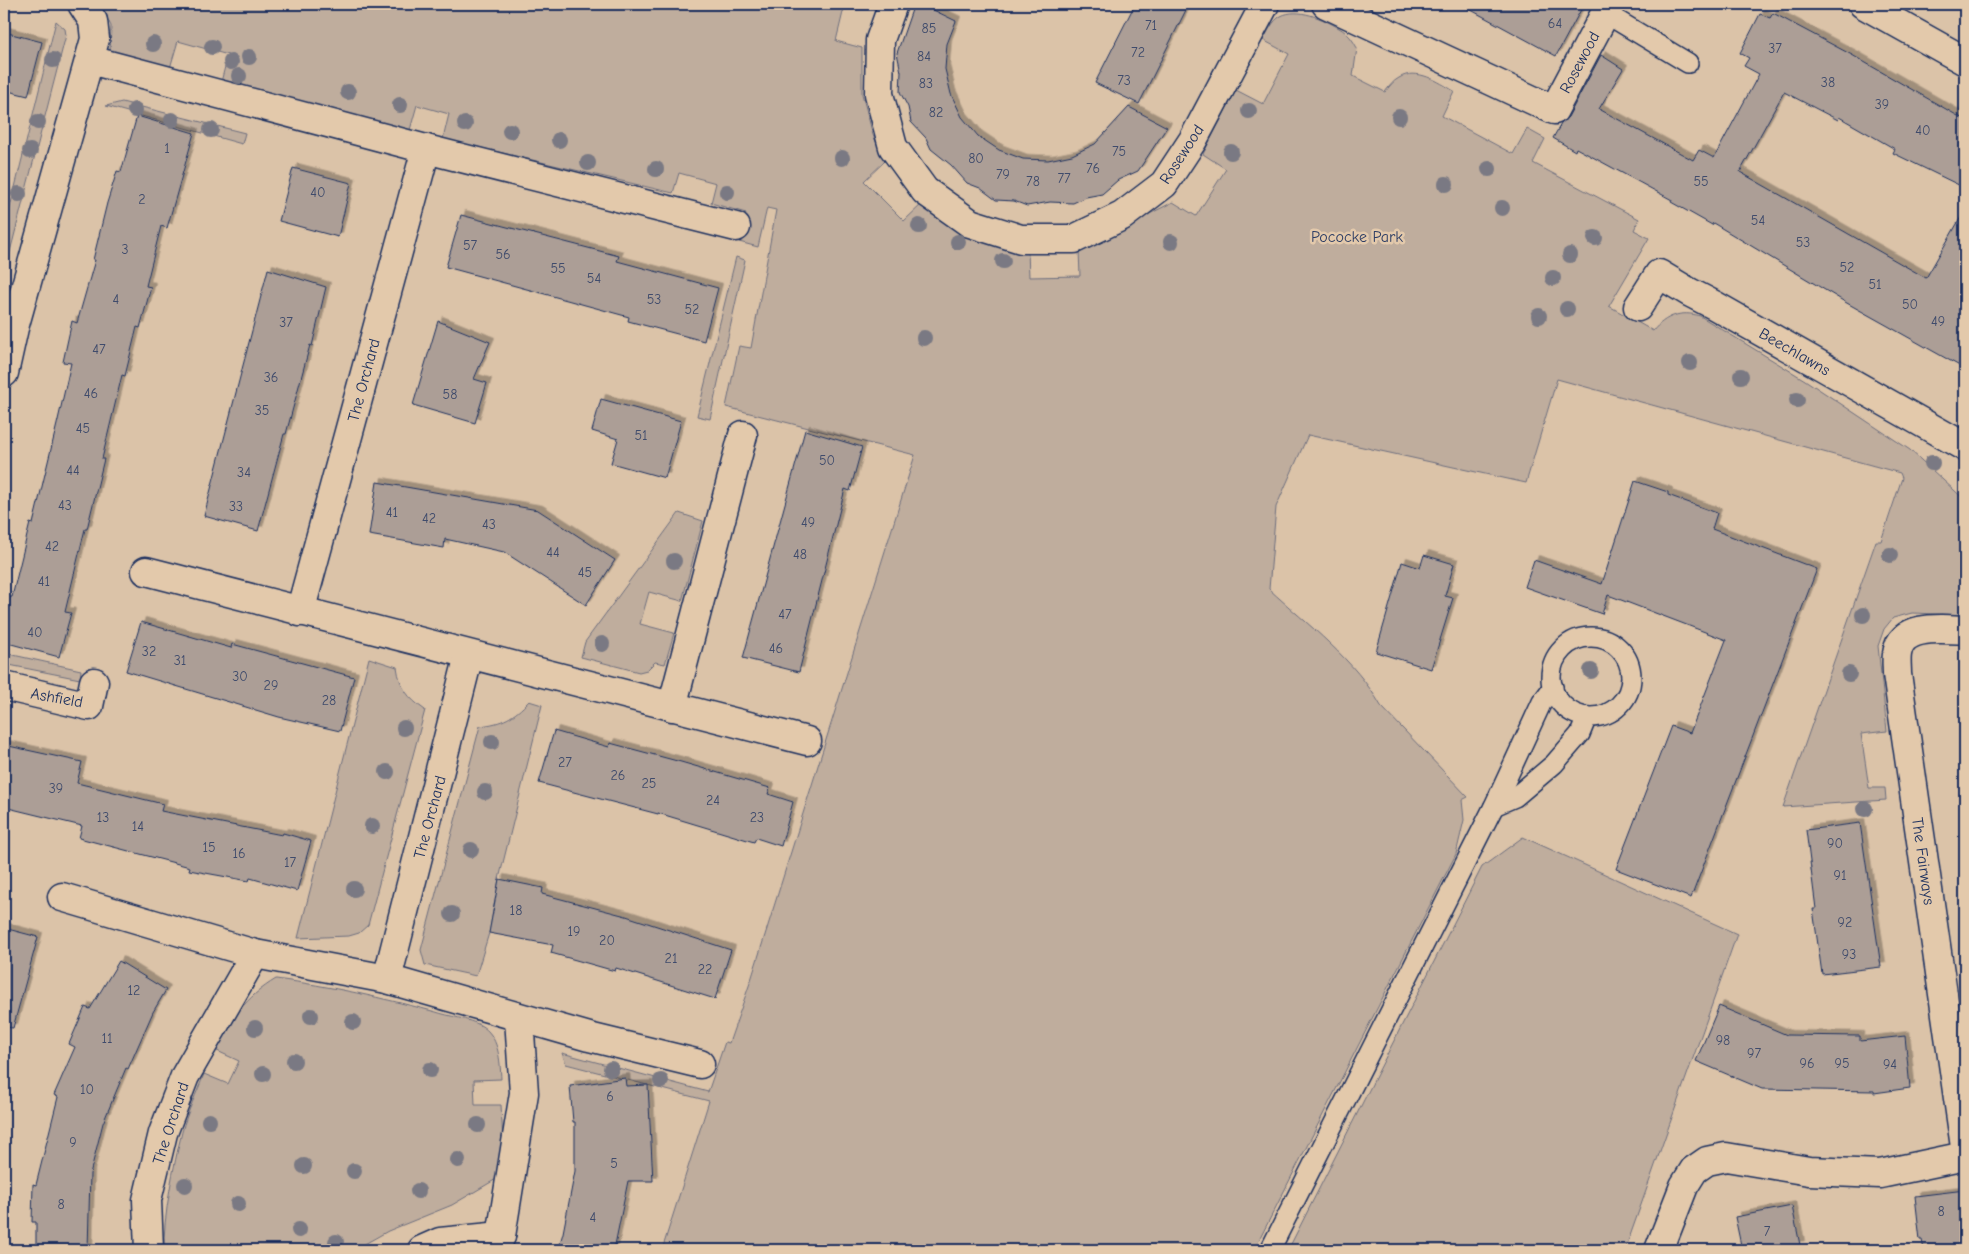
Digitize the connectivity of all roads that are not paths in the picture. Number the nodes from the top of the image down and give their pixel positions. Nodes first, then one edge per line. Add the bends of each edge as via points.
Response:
1 (82, 4) edge
2 (893, 4) edge
3 (1265, 4) edge
4 (1326, 4) edge
5 (1864, 4) edge
6 (1608, 9) edge
7 (90, 60) junction
8 (1965, 61) edge
9 (1688, 63) dead end
10 (426, 149) junction
11 (736, 227) dead end
12 (1638, 307) dead end
13 (9, 327) edge
14 (4, 373) edge
15 (743, 435) dead end
16 (1965, 447) edge
17 (146, 571) dead end
18 (300, 612) junction
19 (1965, 630) edge
20 (470, 655) junction
21 (94, 682) dead end
22 (4, 686) edge
23 (1553, 687) junction
24 (672, 707) junction
25 (1587, 717) junction
26 (807, 741) dead end
27 (1494, 806) junction
28 (62, 898) dead end
29 (255, 954) junction
30 (387, 979) junction
31 (519, 1018) junction
32 (700, 1064) dead end
33 (1965, 1147) edge
34 (1965, 1156) edge
35 (498, 1243) edge
36 (149, 1250) edge
37 (422, 1250) edge
38 (1270, 1250) edge
39 (1659, 1250) edge

1 - 7 street via 93,21 95,38
2 - 3 street, Rosewood via 880,40 879,94 893,147 925,191 970,223 1021,239 1074,239 1122,216 1164,184 1193,140
4 - 6 street, Rosewood via 1554,110
5 - 8 street
6 - 9 lane
7 - 10 street
7 - 13 street
10 - 11 street
10 - 18 street, The Orchard
12 - 16 street, Beechlawns via 1659,274
13 - 14 street
15 - 24 street
17 - 18 street
18 - 20 street
19 - 33 street, The Fairways via 1932,629 1905,637 1897,652 1897,674
20 - 24 street
20 - 30 street, The Orchard
21 - 22 street, Ashfield via 89,706
23 - 25 lane via 1565,707
23 - 25 lane via 1555,661 1562,649 1586,637 1600,637 1612,642 1629,663 1630,689 1613,711
23 - 27 lane via 1542,702
24 - 26 street
25 - 27 lane via 1580,734 1554,764 1515,797
27 - 38 lane
28 - 29 street
29 - 30 street
29 - 36 street, The Orchard via 184,1076 163,1133 147,1200
30 - 31 street
31 - 32 street
31 - 35 street via 524,1093
34 - 39 street via 1880,1174 1809,1171 1726,1157 1707,1161 1694,1170 1684,1186
35 - 37 street via 440,1242

